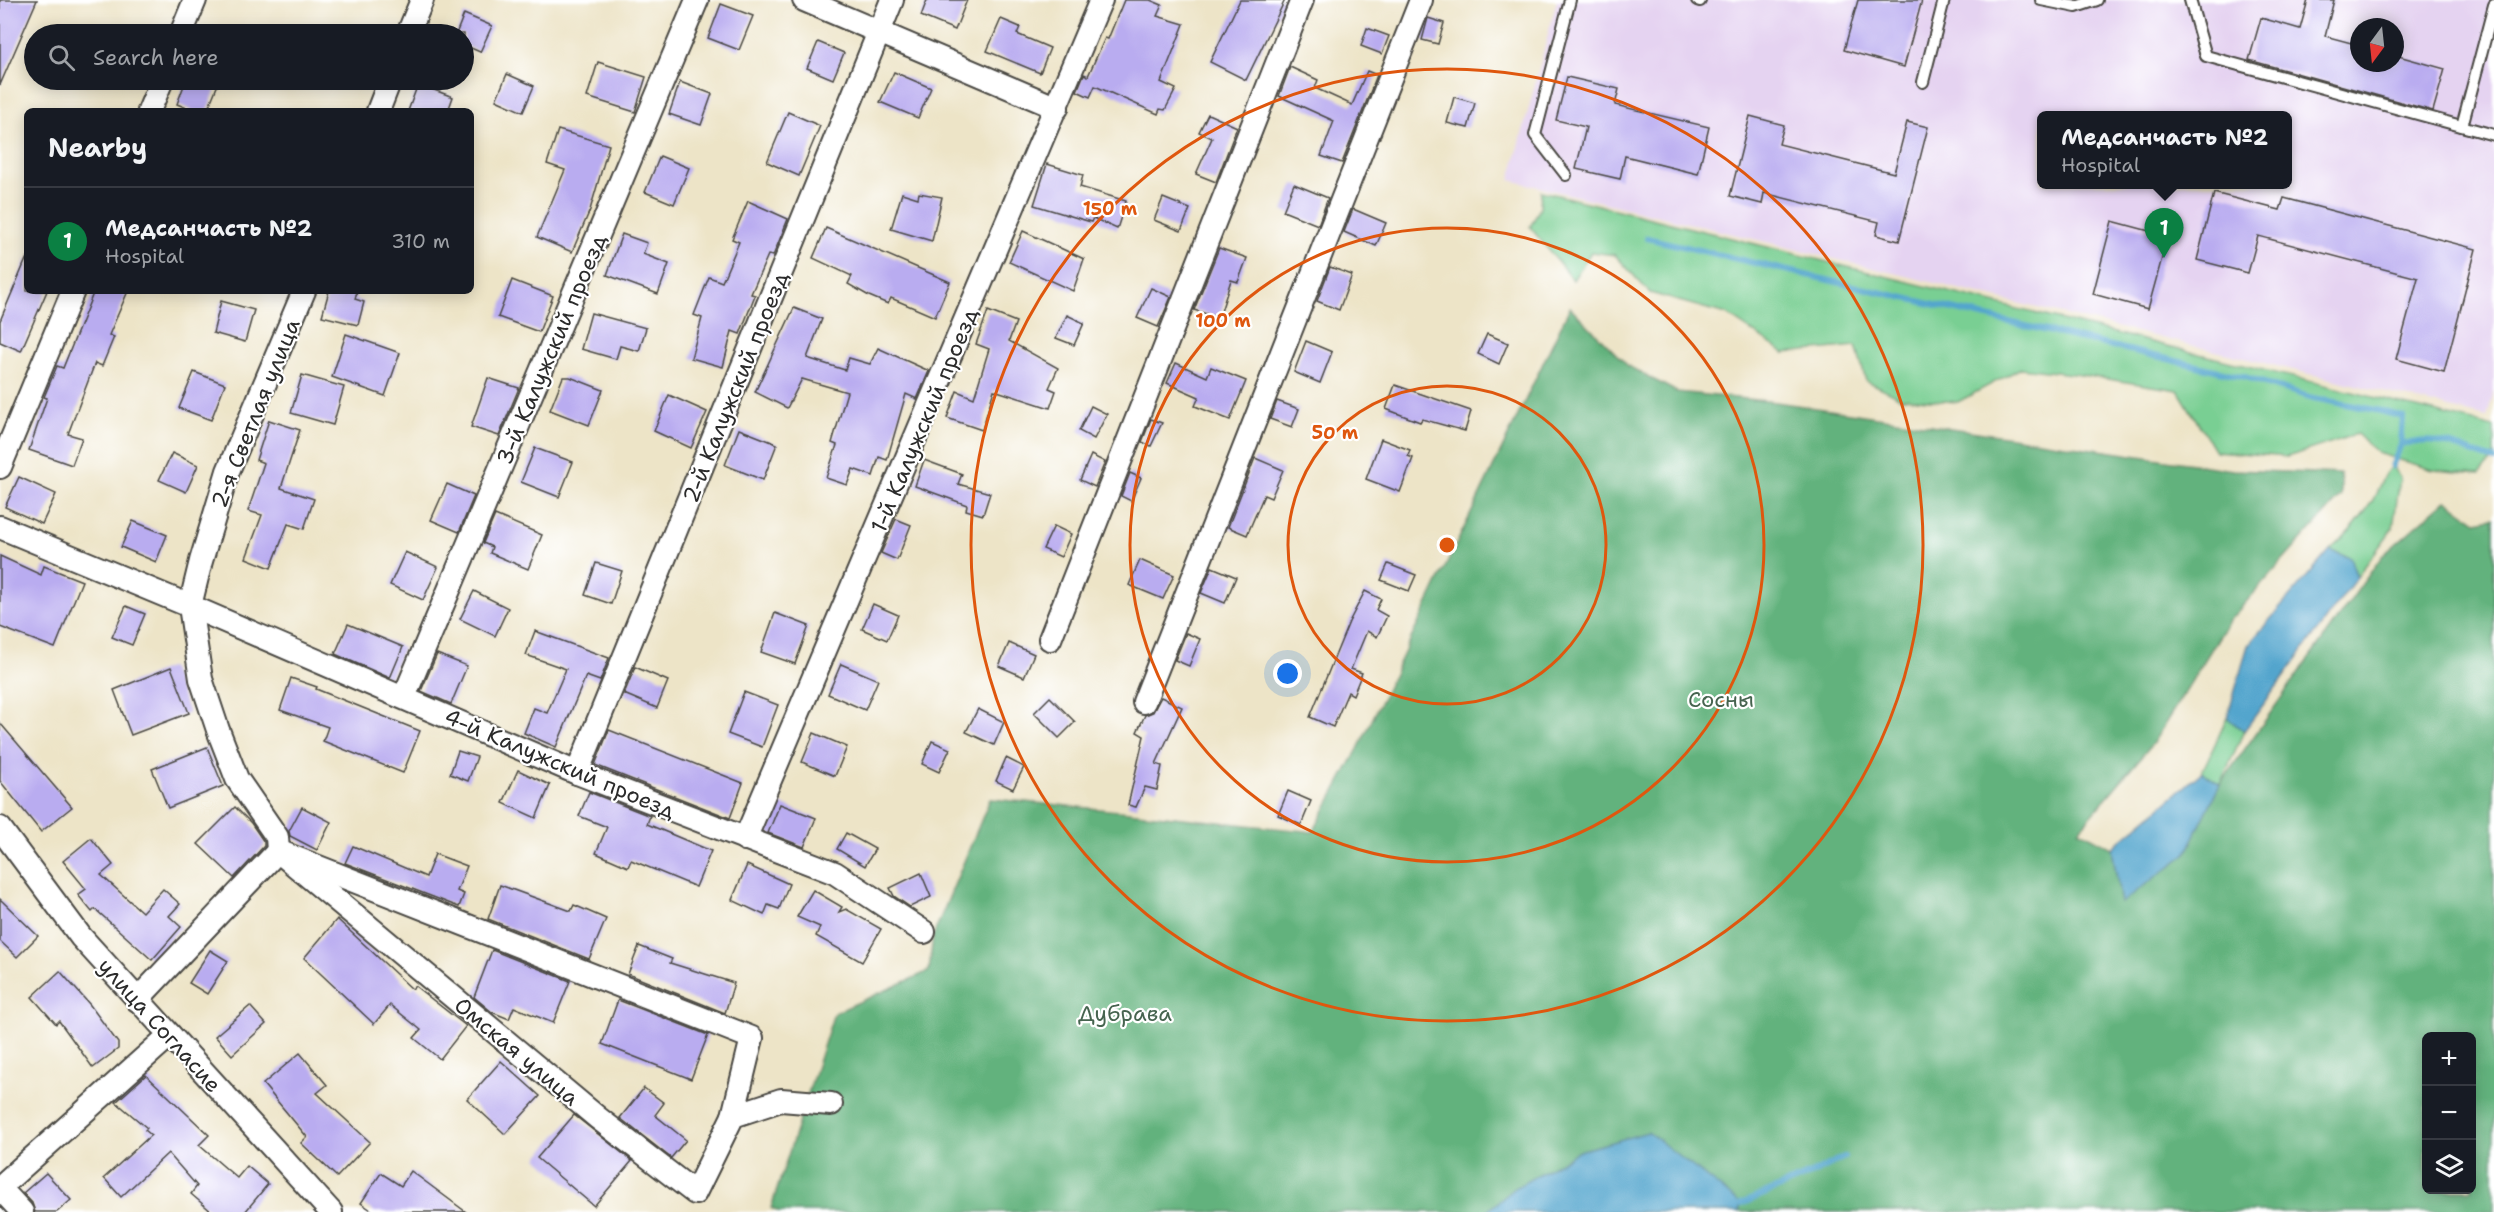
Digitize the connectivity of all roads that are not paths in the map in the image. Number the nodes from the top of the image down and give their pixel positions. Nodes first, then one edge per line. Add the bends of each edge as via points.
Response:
1 (195, 0) edge
2 (422, 0) edge
3 (697, 0) edge
4 (804, 0) edge
5 (892, 0) edge
6 (1101, 0) edge
7 (1302, 0) edge
8 (1421, 0) edge
9 (1570, 0) edge
10 (1944, 0) edge
11 (2041, 0) edge
12 (2097, 0) edge
13 (2190, 0) edge
14 (2494, 5) edge
15 (185, 24) edge
16 (412, 24) edge
17 (878, 33) junction
18 (1923, 82) dead end
19 (158, 90) edge
20 (386, 90) edge
21 (150, 108) edge
22 (379, 108) edge
23 (1057, 108) junction
24 (2462, 126) junction
25 (2494, 135) edge
26 (1566, 175) dead end
27 (73, 294) edge
28 (303, 294) edge
29 (0, 467) edge
30 (0, 527) edge
31 (190, 606) junction
32 (1050, 639) dead end
33 (404, 697) junction
34 (1144, 702) dead end
35 (578, 773) junction
36 (0, 828) edge
37 (745, 839) junction
38 (278, 851) junction
39 (924, 932) dead end
40 (137, 1000) junction
41 (170, 1035) junction
42 (831, 1104) dead end
43 (733, 1116) junction
44 (0, 1188) edge
45 (22, 1212) edge
46 (331, 1212) edge

1 - 15 street
2 - 16 street
3 - 33 street, 3-й Калужский проезд
4 - 17 street
5 - 17 street, 2-й Калужский проезд
6 - 23 street, 1-й Калужский проезд
7 - 32 street
8 - 34 street
9 - 26 lane via 1535,135
10 - 18 lane
11 - 12 lane via 2076,7
13 - 24 lane via 2206,56
14 - 24 lane
17 - 23 street
17 - 35 street, 2-й Калужский проезд
19 - 21 street
20 - 22 street
23 - 37 street, 1-й Калужский проезд
24 - 25 lane
27 - 29 street
28 - 31 street, 2-я Светлая улица via 228,471
30 - 31 street, 4-й Калужский проезд
31 - 33 street, 4-й Калужский проезд
31 - 38 street, Омская улица via 201,679 218,730 237,779 277,837
33 - 35 street, 4-й Калужский проезд
35 - 37 street, 4-й Калужский проезд
36 - 40 street, улица Согласие via 81,937
37 - 39 street, 4-й Калужский проезд via 835,873
38 - 40 street
38 - 43 street, Омская улица via 752,1038
38 - 43 street, Омская улица via 598,1118 695,1193
40 - 41 street, улица Согласие
41 - 44 street
41 - 46 street, улица Согласие
42 - 43 street via 781,1100
44 - 45 street

